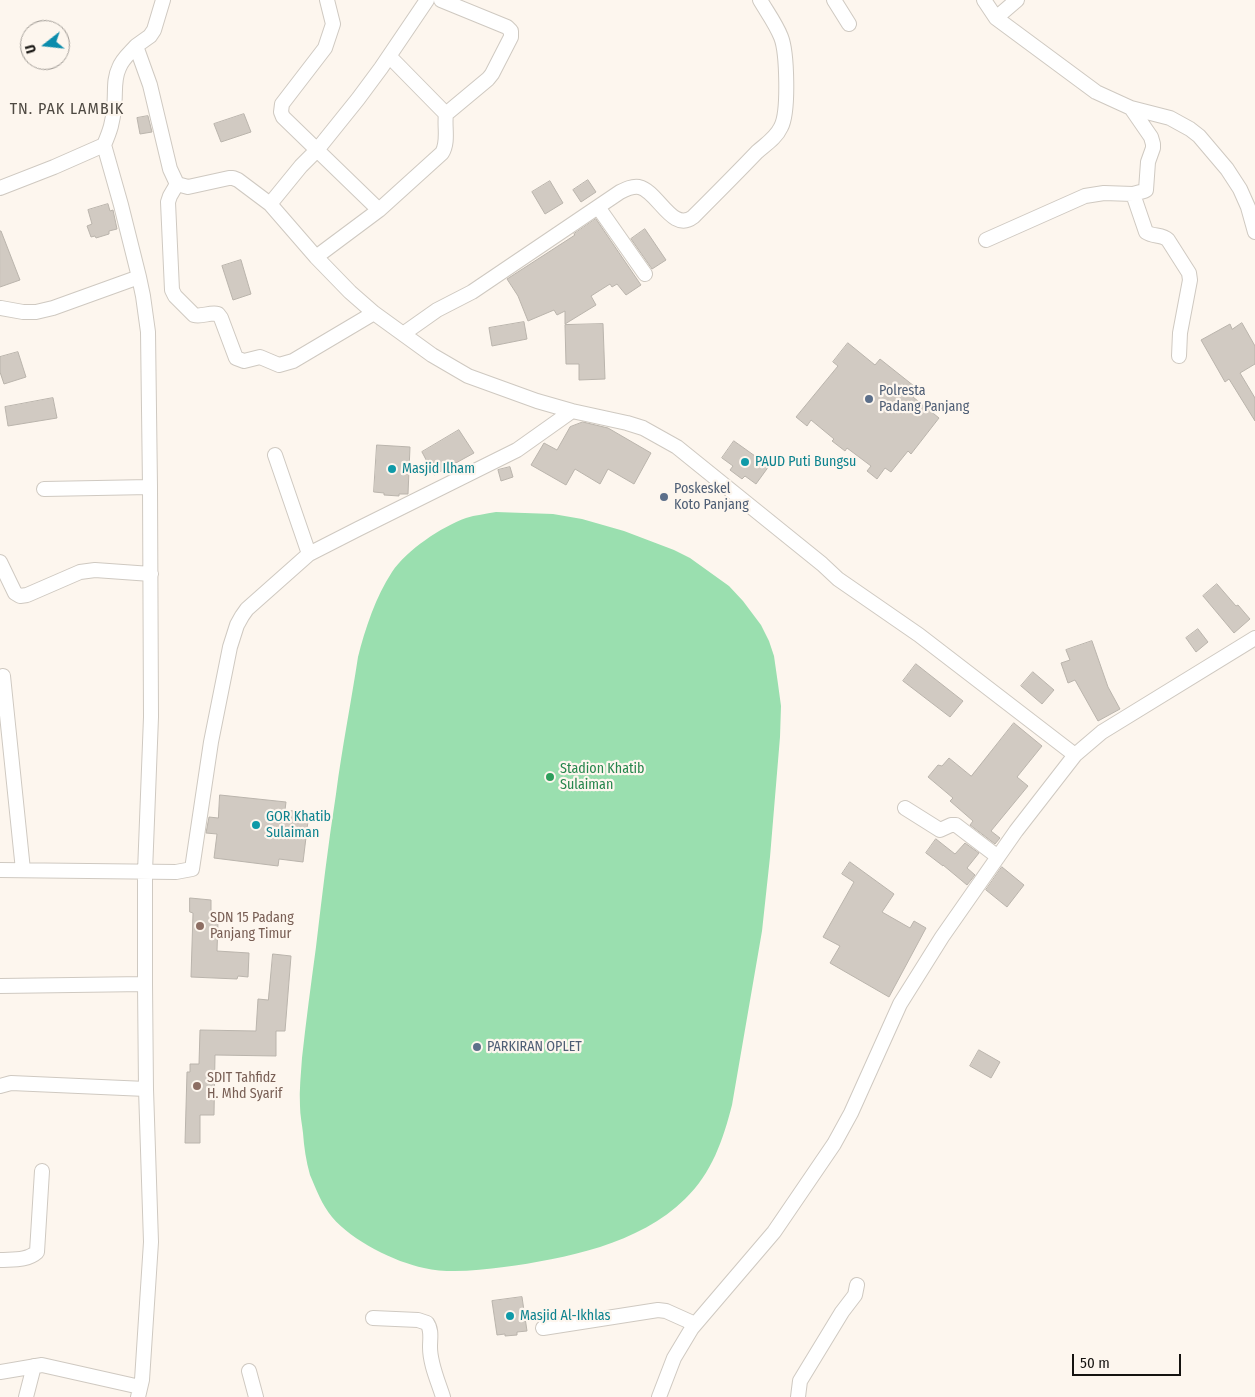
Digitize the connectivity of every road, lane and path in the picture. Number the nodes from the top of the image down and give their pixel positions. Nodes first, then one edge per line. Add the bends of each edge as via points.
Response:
1 (164, 0) edge
2 (328, 0) edge
3 (427, 0) edge
4 (441, 0) edge
5 (760, 0) edge
6 (834, 0) edge
7 (984, 0) edge
8 (1017, 0) edge
9 (996, 18) junction
10 (849, 24) dead end
11 (136, 46) junction
12 (389, 56) junction
13 (1131, 108) junction
14 (446, 114) junction
15 (104, 145) junction
16 (317, 150) junction
17 (177, 184) junction
18 (0, 188) edge
19 (1133, 194) junction
20 (270, 204) junction
21 (598, 207) junction
22 (379, 210) junction
23 (1255, 232) edge
24 (986, 240) dead end
25 (316, 257) junction
26 (645, 274) dead end
27 (139, 277) junction
28 (2, 308) dead end
29 (374, 313) junction
30 (403, 334) junction
31 (1179, 356) dead end
32 (572, 411) junction
33 (275, 455) dead end
34 (150, 487) junction
35 (44, 489) dead end
36 (309, 554) junction
37 (0, 562) edge
38 (151, 574) junction
39 (1255, 638) edge
40 (3, 676) dead end
41 (1074, 754) junction
42 (905, 808) dead end
43 (998, 856) junction
44 (0, 870) edge
45 (23, 870) junction
46 (145, 872) junction
47 (145, 984) junction
48 (0, 986) edge
49 (0, 1086) edge
50 (146, 1089) junction
51 (42, 1171) dead end
52 (0, 1260) edge
53 (857, 1285) dead end
54 (374, 1318) dead end
55 (695, 1324) junction
56 (543, 1328) dead end
57 (34, 1366) junction
58 (249, 1371) dead end
59 (0, 1372) edge
60 (139, 1392) edge
61 (26, 1397) edge
62 (256, 1397) edge
63 (443, 1397) edge
64 (659, 1397) edge
65 (798, 1397) edge

1 - 11 street via 154,30
2 - 16 street via 333,24 328,43 282,104 281,112
3 - 12 street
4 - 14 street via 507,26 512,34 488,79
5 - 21 street via 781,36 786,57 785,117 774,138 689,220 675,219 648,192 638,187 620,192
6 - 10 street
7 - 9 street
8 - 9 street
9 - 13 street via 1096,92
11 - 15 street via 118,69 112,125
11 - 17 street
12 - 14 street
12 - 16 street
13 - 19 street via 1154,144 1148,162 1146,190
13 - 23 street via 1170,118 1198,136 1240,189
14 - 22 street via 442,153
15 - 18 street
15 - 27 street
16 - 20 street
16 - 22 street
17 - 20 street via 188,187 233,178
17 - 29 street via 168,202 172,290 194,315 218,314 236,358 244,361 260,358 285,364
19 - 24 street via 1085,196
19 - 31 street via 1146,232 1168,240 1189,273
20 - 25 street
21 - 26 street
21 - 30 street
22 - 25 street
25 - 29 street
27 - 28 street via 36,312
27 - 34 street via 148,332
29 - 30 street
30 - 32 street via 468,376
32 - 36 street via 517,450
32 - 41 street via 627,422 677,448 838,579 919,635
33 - 36 street
34 - 35 street
34 - 38 street
36 - 46 street via 247,609 237,625 211,742 192,869
37 - 38 street via 20,596 80,572
38 - 46 street via 152,717
39 - 41 street via 1102,732
40 - 45 street
41 - 43 street
42 - 43 street via 940,830 956,825
43 - 55 street via 900,1004 834,1144 774,1232
44 - 45 street
45 - 46 street
46 - 47 street
47 - 48 street
47 - 50 street
49 - 50 street via 11,1083
50 - 60 street via 150,1242
51 - 52 street via 37,1252 24,1258
53 - 65 street via 852,1299 800,1381
54 - 63 street via 427,1323 432,1365
55 - 56 street via 658,1310
55 - 64 street via 674,1358
57 - 59 street
57 - 60 street via 42,1364
57 - 61 street
58 - 62 street

